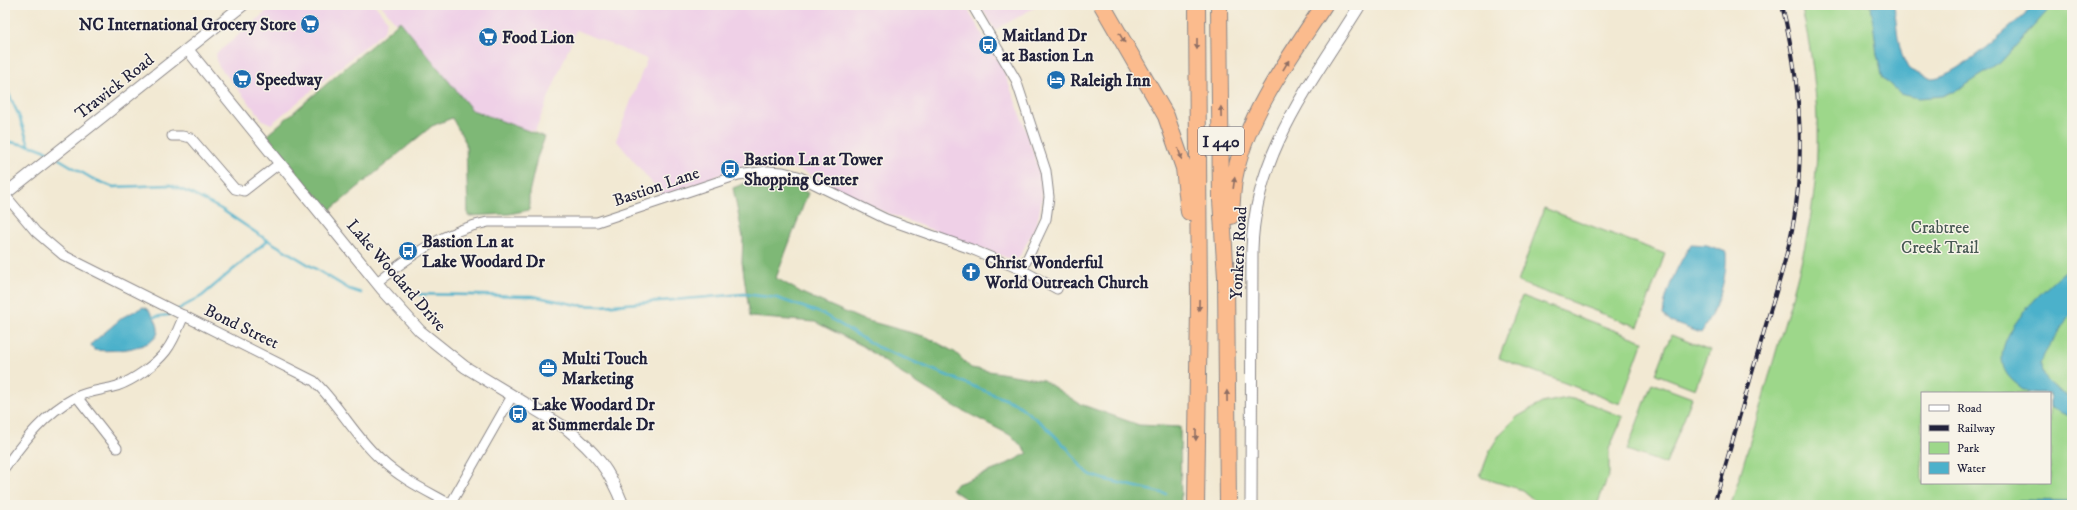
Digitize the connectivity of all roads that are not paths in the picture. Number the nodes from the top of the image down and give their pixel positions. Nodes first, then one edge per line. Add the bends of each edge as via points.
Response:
1 (243, 5) edge
2 (972, 5) edge
3 (1102, 5) edge
4 (1197, 5) edge
5 (1219, 5) edge
6 (1324, 5) edge
7 (1360, 5) edge
8 (188, 50) junction
9 (172, 136) dead end
10 (280, 163) junction
11 (5, 195) edge
12 (1199, 266) junction
13 (1022, 270) junction
14 (1226, 277) junction
15 (377, 282) junction
16 (1057, 289) dead end
17 (184, 316) junction
18 (77, 396) junction
19 (512, 396) junction
20 (117, 448) dead end
21 (5, 467) edge
22 (450, 504) edge
23 (623, 505) edge
24 (1196, 505) edge
25 (1228, 505) edge
26 (1251, 505) edge

1 - 8 street, Trawick Road
2 - 13 street via 1016,80 1046,171 1049,197 1046,219
3 -> 12 highway via 1159,101 1176,141 1184,168 1192,235
4 -> 12 highway, I 440
14 -> 5 highway, I 440 via 1221,200
14 -> 6 highway via 1234,184 1244,146 1266,98
7 - 26 street, Yonkers Road via 1278,139 1262,181 1256,208 1252,249
8 - 10 street, Lake Woodard Drive
8 - 11 street, Trawick Road
9 - 10 street via 191,138 239,191 247,188
10 - 15 street, Lake Woodard Drive
11 - 17 street, Bond Street via 36,232 63,255
12 -> 24 highway, I 440
13 - 15 street, Bastion Lane via 886,219 798,176 767,171 738,175 597,222 476,224 457,230 431,245
13 - 16 street, Bastion Lane
25 -> 14 highway, I 440
15 - 19 street, Lake Woodard Drive via 406,317 434,344
17 - 18 street via 167,350 155,362 118,386
17 - 22 street, Bond Street via 314,381 379,460 394,472
18 - 20 street
18 - 21 street via 53,411 39,424
19 - 22 street
19 - 23 street, Lake Woodard Drive via 566,428 593,452 614,481

